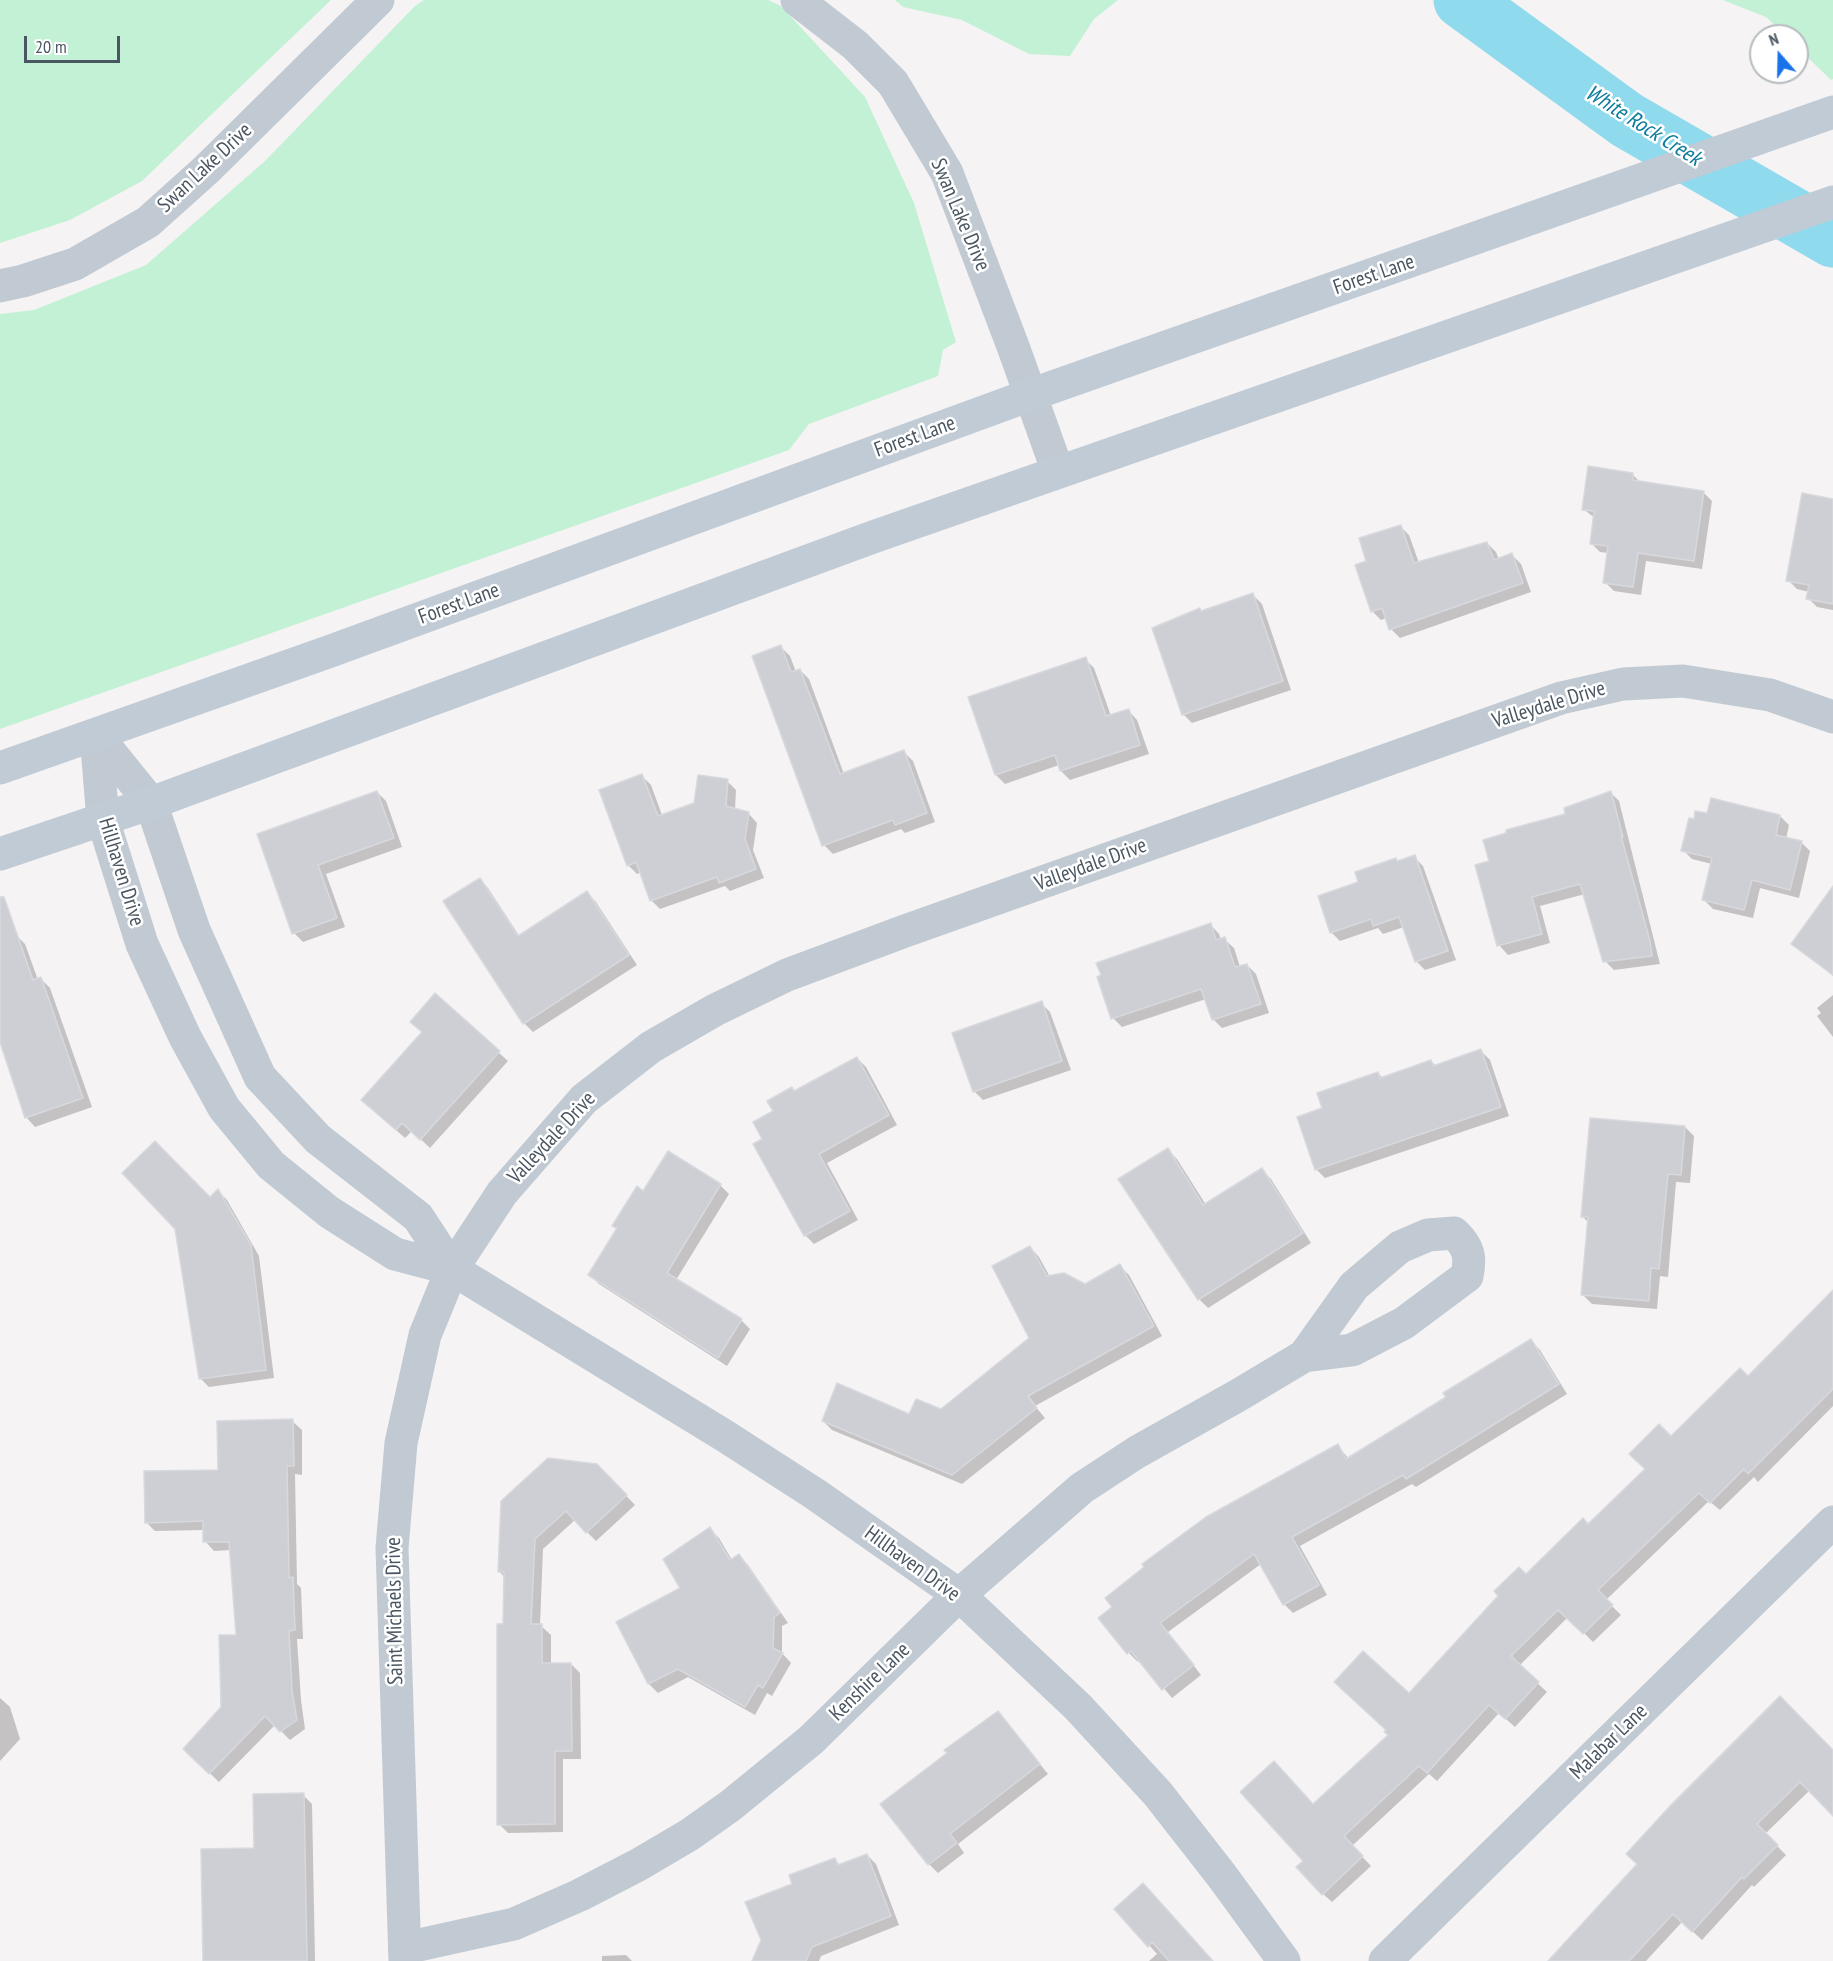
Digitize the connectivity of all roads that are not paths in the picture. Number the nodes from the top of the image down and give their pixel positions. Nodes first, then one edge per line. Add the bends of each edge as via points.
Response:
1 (378, 0) edge
2 (797, 0) edge
3 (1833, 112) edge
4 (1833, 202) edge
5 (0, 286) edge
6 (1030, 395) junction
7 (1058, 472) junction
8 (1833, 717) edge
9 (96, 735) junction
10 (0, 768) edge
11 (151, 803) junction
12 (102, 820) junction
13 (0, 854) edge
14 (452, 1269) junction
15 (1304, 1356) junction
16 (1833, 1522) edge
17 (959, 1595) junction
18 (405, 1955) edge
19 (1284, 1961) edge
20 (1385, 1961) edge

1 - 5 street, Swan Lake Drive via 207,170 148,222 75,264
2 - 6 street, Swan Lake Drive via 855,45 893,83 924,132 946,173
3 - 6 main road, Forest Lane
4 - 7 main road
6 - 7 street, Swan Lake Drive
6 - 9 main road, Forest Lane
7 - 11 main road
8 - 14 street, Valleydale Drive via 1770,695 1683,681 1623,684 1562,698 787,975 651,1047 584,1100 502,1193
9 - 10 main road, Forest Lane
9 - 11 street, Hillhaven Drive
9 - 12 street, Hillhaven Drive
11 - 12 main road
11 - 14 street, Hillhaven Drive via 195,930 260,1077 318,1139 418,1218
12 - 13 main road
12 - 14 street, Hillhaven Drive via 142,944 185,1037 224,1108 271,1165 329,1212 395,1254
14 - 17 street, Hillhaven Drive via 815,1494
14 - 18 street, Saint Michaels Drive via 424,1335 401,1443 392,1548
15 - 15 street, Kenshire Lane via 1352,1350 1404,1323 1467,1276 1470,1259 1461,1240 1454,1233 1428,1235 1401,1247 1353,1286
15 - 17 street, Kenshire Lane via 1082,1488
16 - 20 street, Malabar Lane
17 - 18 street, Kenshire Lane via 811,1740 689,1834 580,1895 514,1924
17 - 19 street, Hillhaven Drive via 1078,1707 1158,1794

